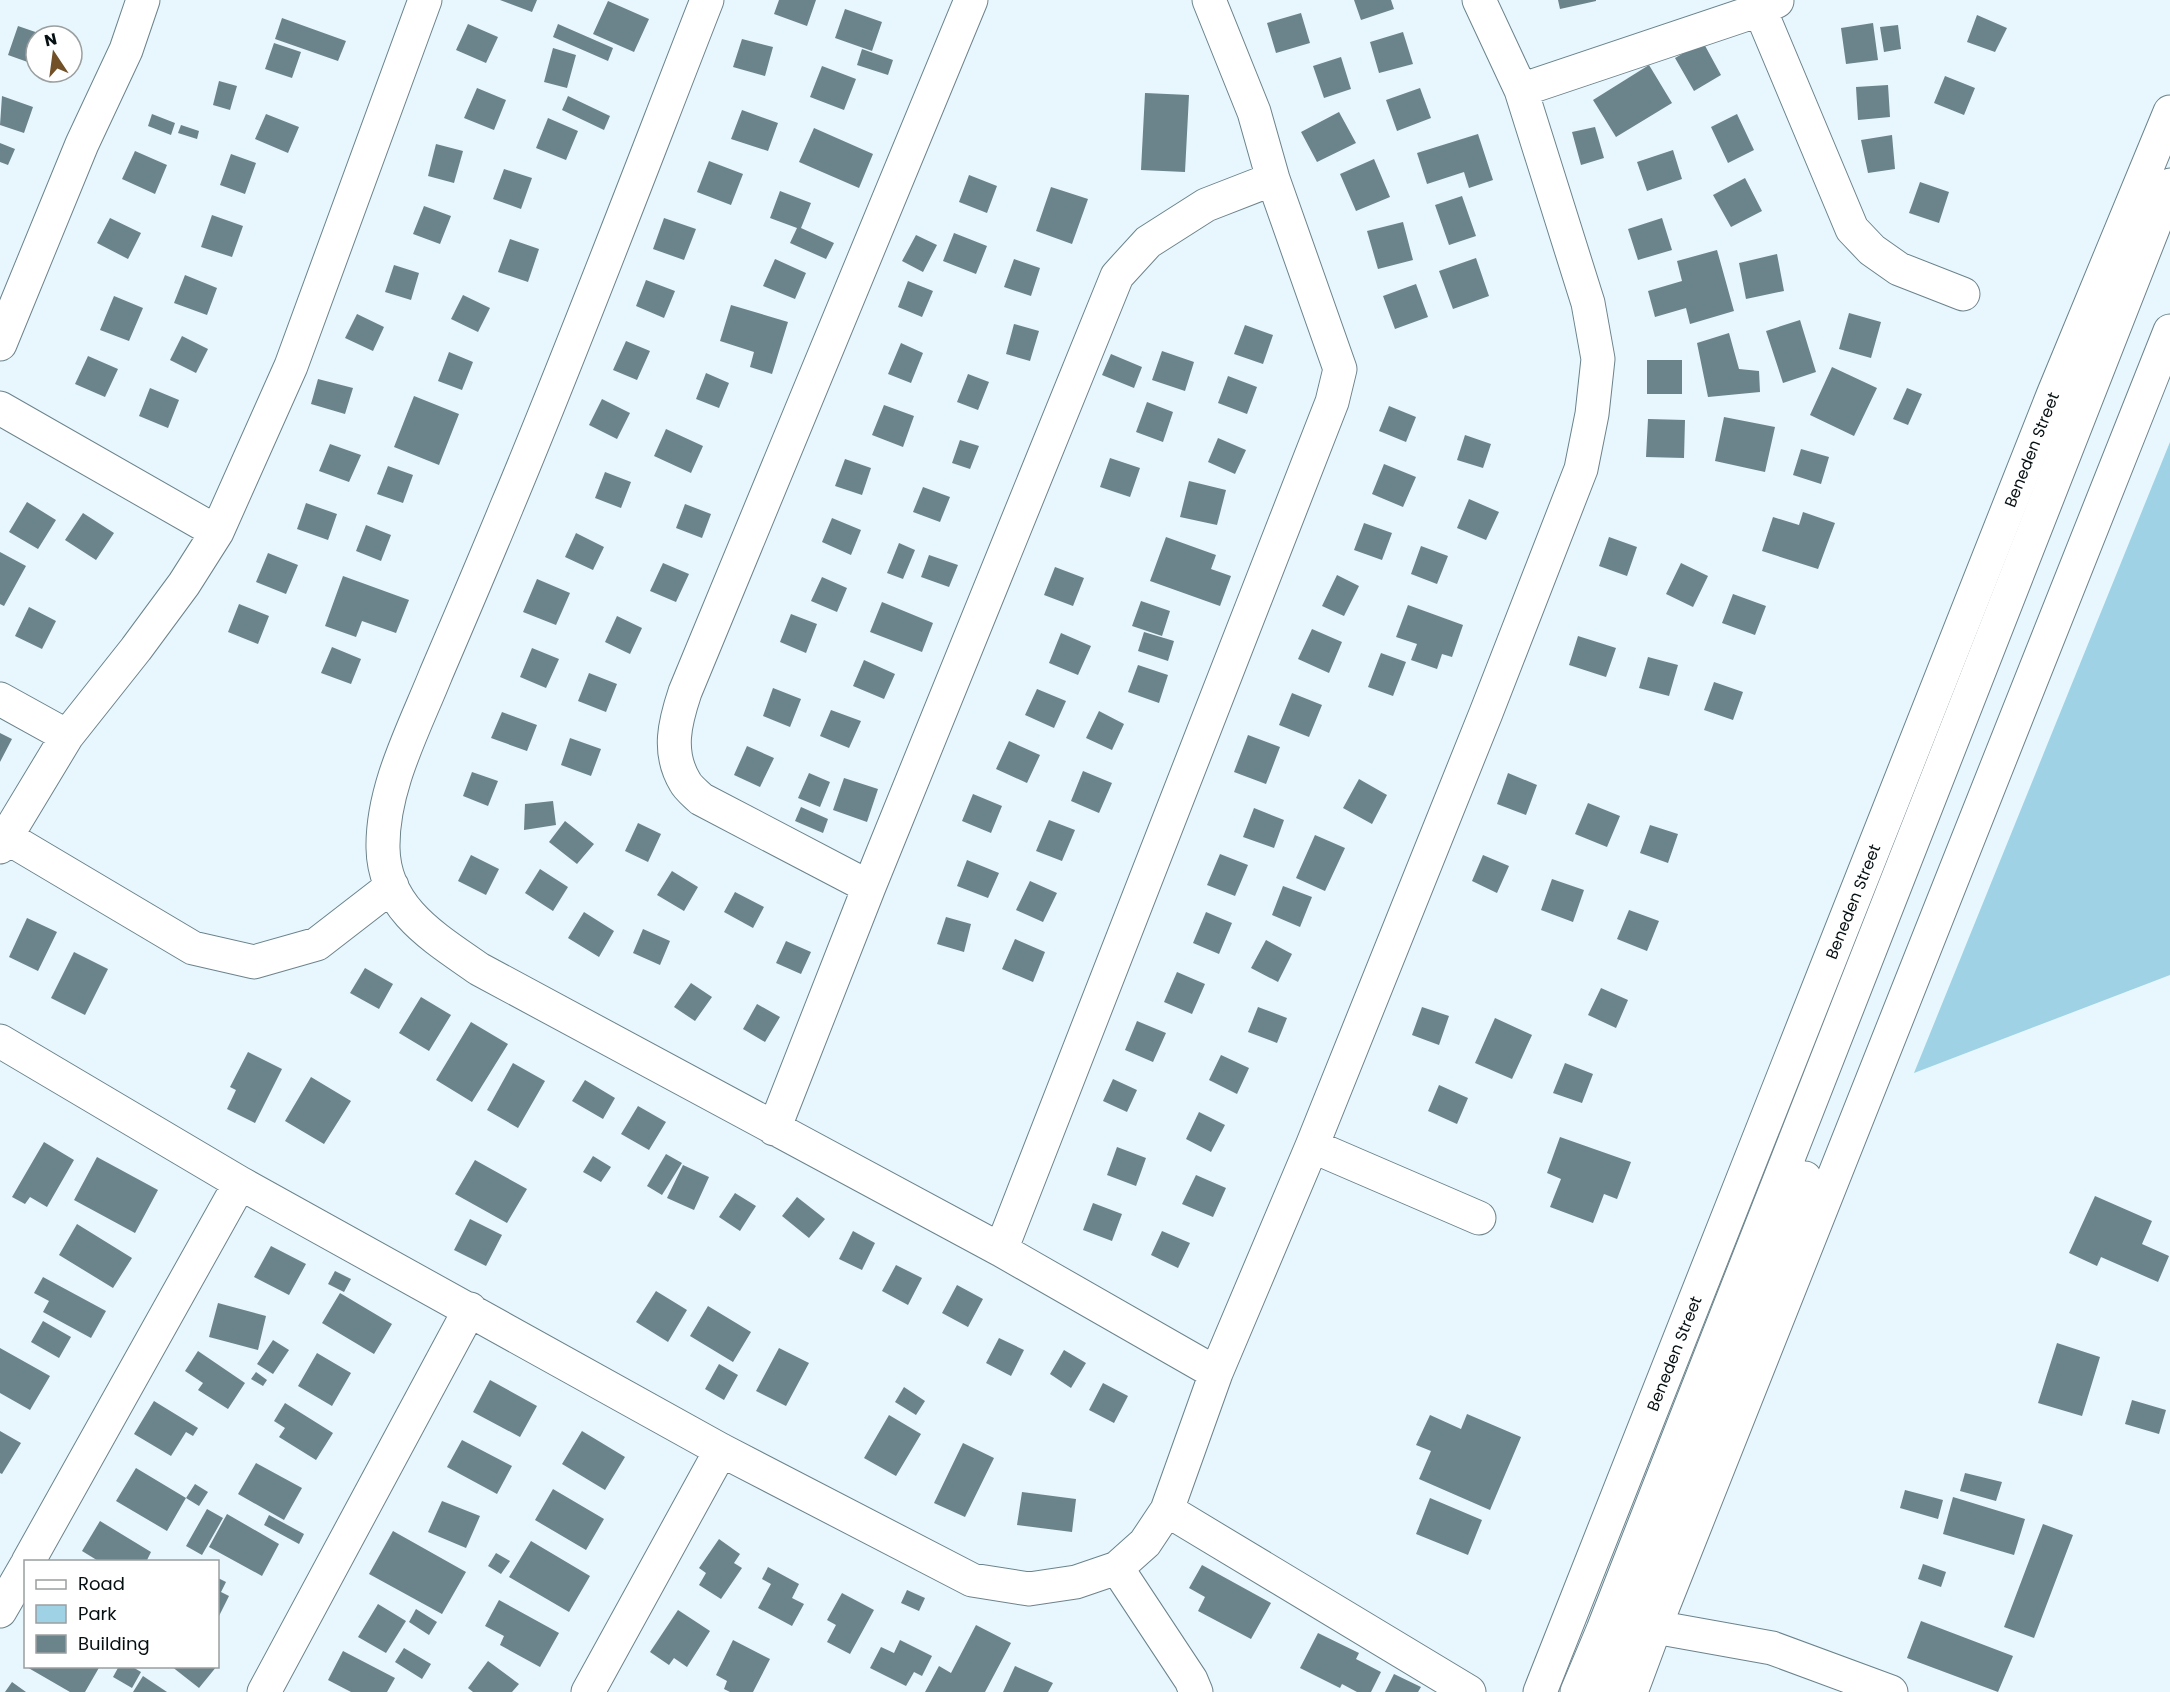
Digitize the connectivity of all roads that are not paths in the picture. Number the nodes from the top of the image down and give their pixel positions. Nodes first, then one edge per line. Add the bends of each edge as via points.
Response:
1 (143, 0) edge
2 (425, 0) edge
3 (707, 0) edge
4 (970, 0) edge
5 (1209, 0) edge
6 (1479, 0) edge
7 (1765, 4) edge
8 (1521, 90) junction
9 (2170, 112) edge
10 (1273, 179) junction
11 (2170, 185) edge
12 (2170, 243) edge
13 (1963, 294) dead end
14 (2170, 331) edge
15 (0, 344) edge
16 (0, 408) edge
17 (217, 532) junction
18 (0, 699) edge
19 (67, 736) junction
20 (3, 842) edge
21 (392, 886) junction
22 (869, 887) junction
23 (0, 1041) edge
24 (774, 1128) junction
25 (1312, 1146) junction
26 (240, 1183) junction
27 (1479, 1218) dead end
28 (1001, 1250) junction
29 (470, 1309) junction
30 (1216, 1373) junction
31 (721, 1450) junction
32 (1167, 1510) junction
33 (29, 1560) edge
34 (1117, 1568) junction
35 (24, 1569) edge
36 (0, 1611) edge
37 (1655, 1627) junction
38 (264, 1692) edge
39 (588, 1692) edge
40 (1196, 1692) edge
41 (1468, 1692) edge
42 (1540, 1692) edge
43 (1577, 1692) edge
44 (1606, 1692) edge
45 (1631, 1692) edge
46 (1890, 1692) edge

1 - 15 street via 126,50 82,144
2 - 17 street via 291,366
3 - 21 street via 531,450 406,748 387,808 383,849
4 - 22 street via 675,722 674,751 685,783 701,800
5 - 10 street via 1254,112
6 - 8 street
7 - 8 street
7 - 13 street via 1852,229 1872,250 1899,269
8 - 25 street via 1588,303 1598,359 1592,414 1581,469
9 - 42 street, Beneden Street via 2048,406
10 - 22 street via 1206,206 1148,242 1117,276
10 - 28 street via 1340,369 1332,402
11 - 43 street
12 - 44 street
14 - 37 street
16 - 17 street
17 - 19 street via 184,584
18 - 19 street
19 - 20 street
20 - 21 street via 193,948 254,962 317,944
21 - 24 street via 421,927 479,969
22 - 24 street
23 - 26 street
24 - 28 street
25 - 27 street
25 - 30 street
26 - 29 street
26 - 33 street
28 - 30 street
29 - 31 street
29 - 38 street
30 - 32 street
31 - 34 street via 972,1580 1029,1589 1076,1582
31 - 39 street
32 - 34 street via 1145,1543
32 - 41 street
34 - 40 street
35 - 36 street
37 - 45 street
37 - 46 street via 1772,1648

